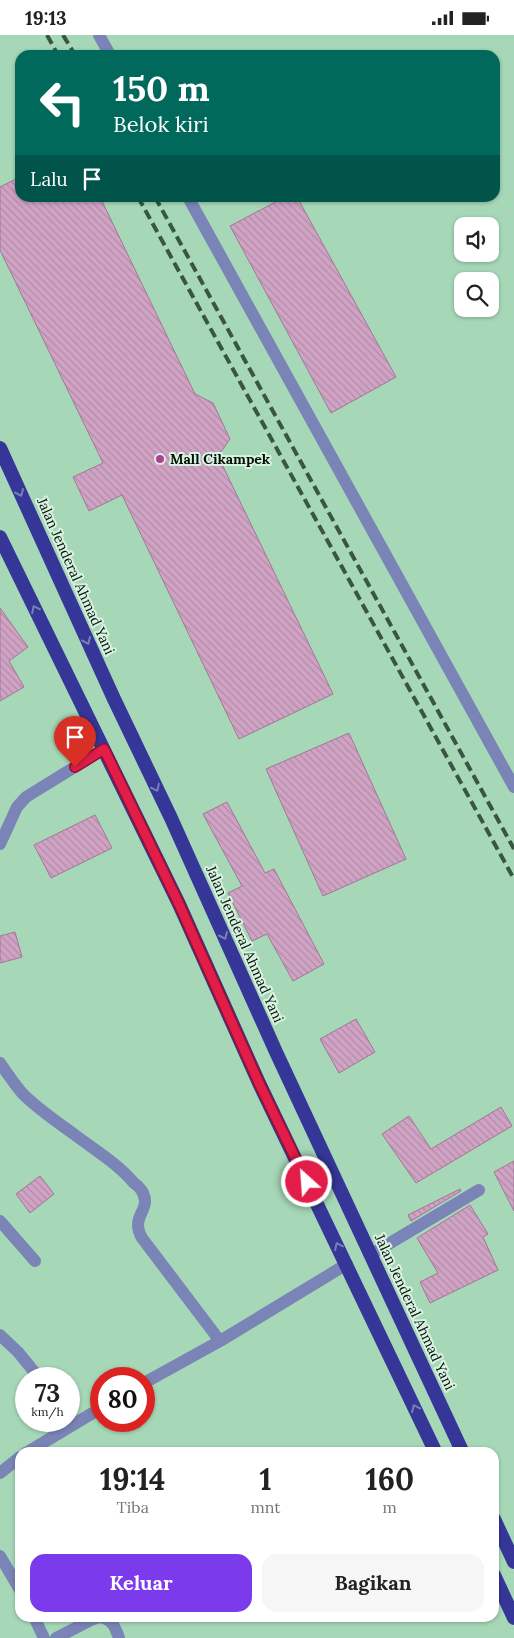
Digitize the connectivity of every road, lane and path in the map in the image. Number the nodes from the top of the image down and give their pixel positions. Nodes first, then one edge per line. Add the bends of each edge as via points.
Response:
1 (99, 35) edge
2 (107, 50) edge
3 (191, 202) edge
4 (0, 448) edge
5 (0, 537) edge
6 (104, 749) junction
7 (514, 787) edge
8 (0, 844) edge
9 (0, 1063) edge
10 (479, 1190) dead end
11 (0, 1221) edge
12 (370, 1255) junction
13 (35, 1261) dead end
14 (346, 1264) junction
15 (0, 1335) edge
16 (220, 1341) junction
17 (31, 1367) edge
18 (155, 1377) edge
19 (57, 1432) edge
20 (35, 1447) edge
21 (433, 1447) edge
22 (460, 1447) edge
23 (15, 1461) edge
24 (0, 1473) edge
25 (499, 1530) edge
26 (0, 1556) edge
27 (514, 1562) edge
28 (15, 1582) edge
29 (499, 1586) edge
30 (514, 1618) edge
31 (36, 1622) edge
32 (87, 1622) edge
33 (111, 1622) edge
34 (44, 1638) edge
35 (56, 1638) edge
36 (119, 1638) edge

1 - 2 street
3 - 7 street
4 -> 12 highway, Jalan Jenderal Ahmad Yani
6 -> 5 highway
6 - 8 street via 26,797 17,807
14 -> 6 highway
9 - 16 street via 23,1093 109,1159 142,1191 144,1210 138,1221 142,1238
10 - 12 street
11 - 13 street
12 - 22 highway, Jalan Jenderal Ahmad Yani
14 - 16 street
21 -> 14 highway
15 - 17 street
16 - 18 street
19 - 20 street
23 - 24 street
25 - 27 highway
26 - 28 street
29 - 30 highway
31 - 34 street
32 - 35 street
33 - 36 street

